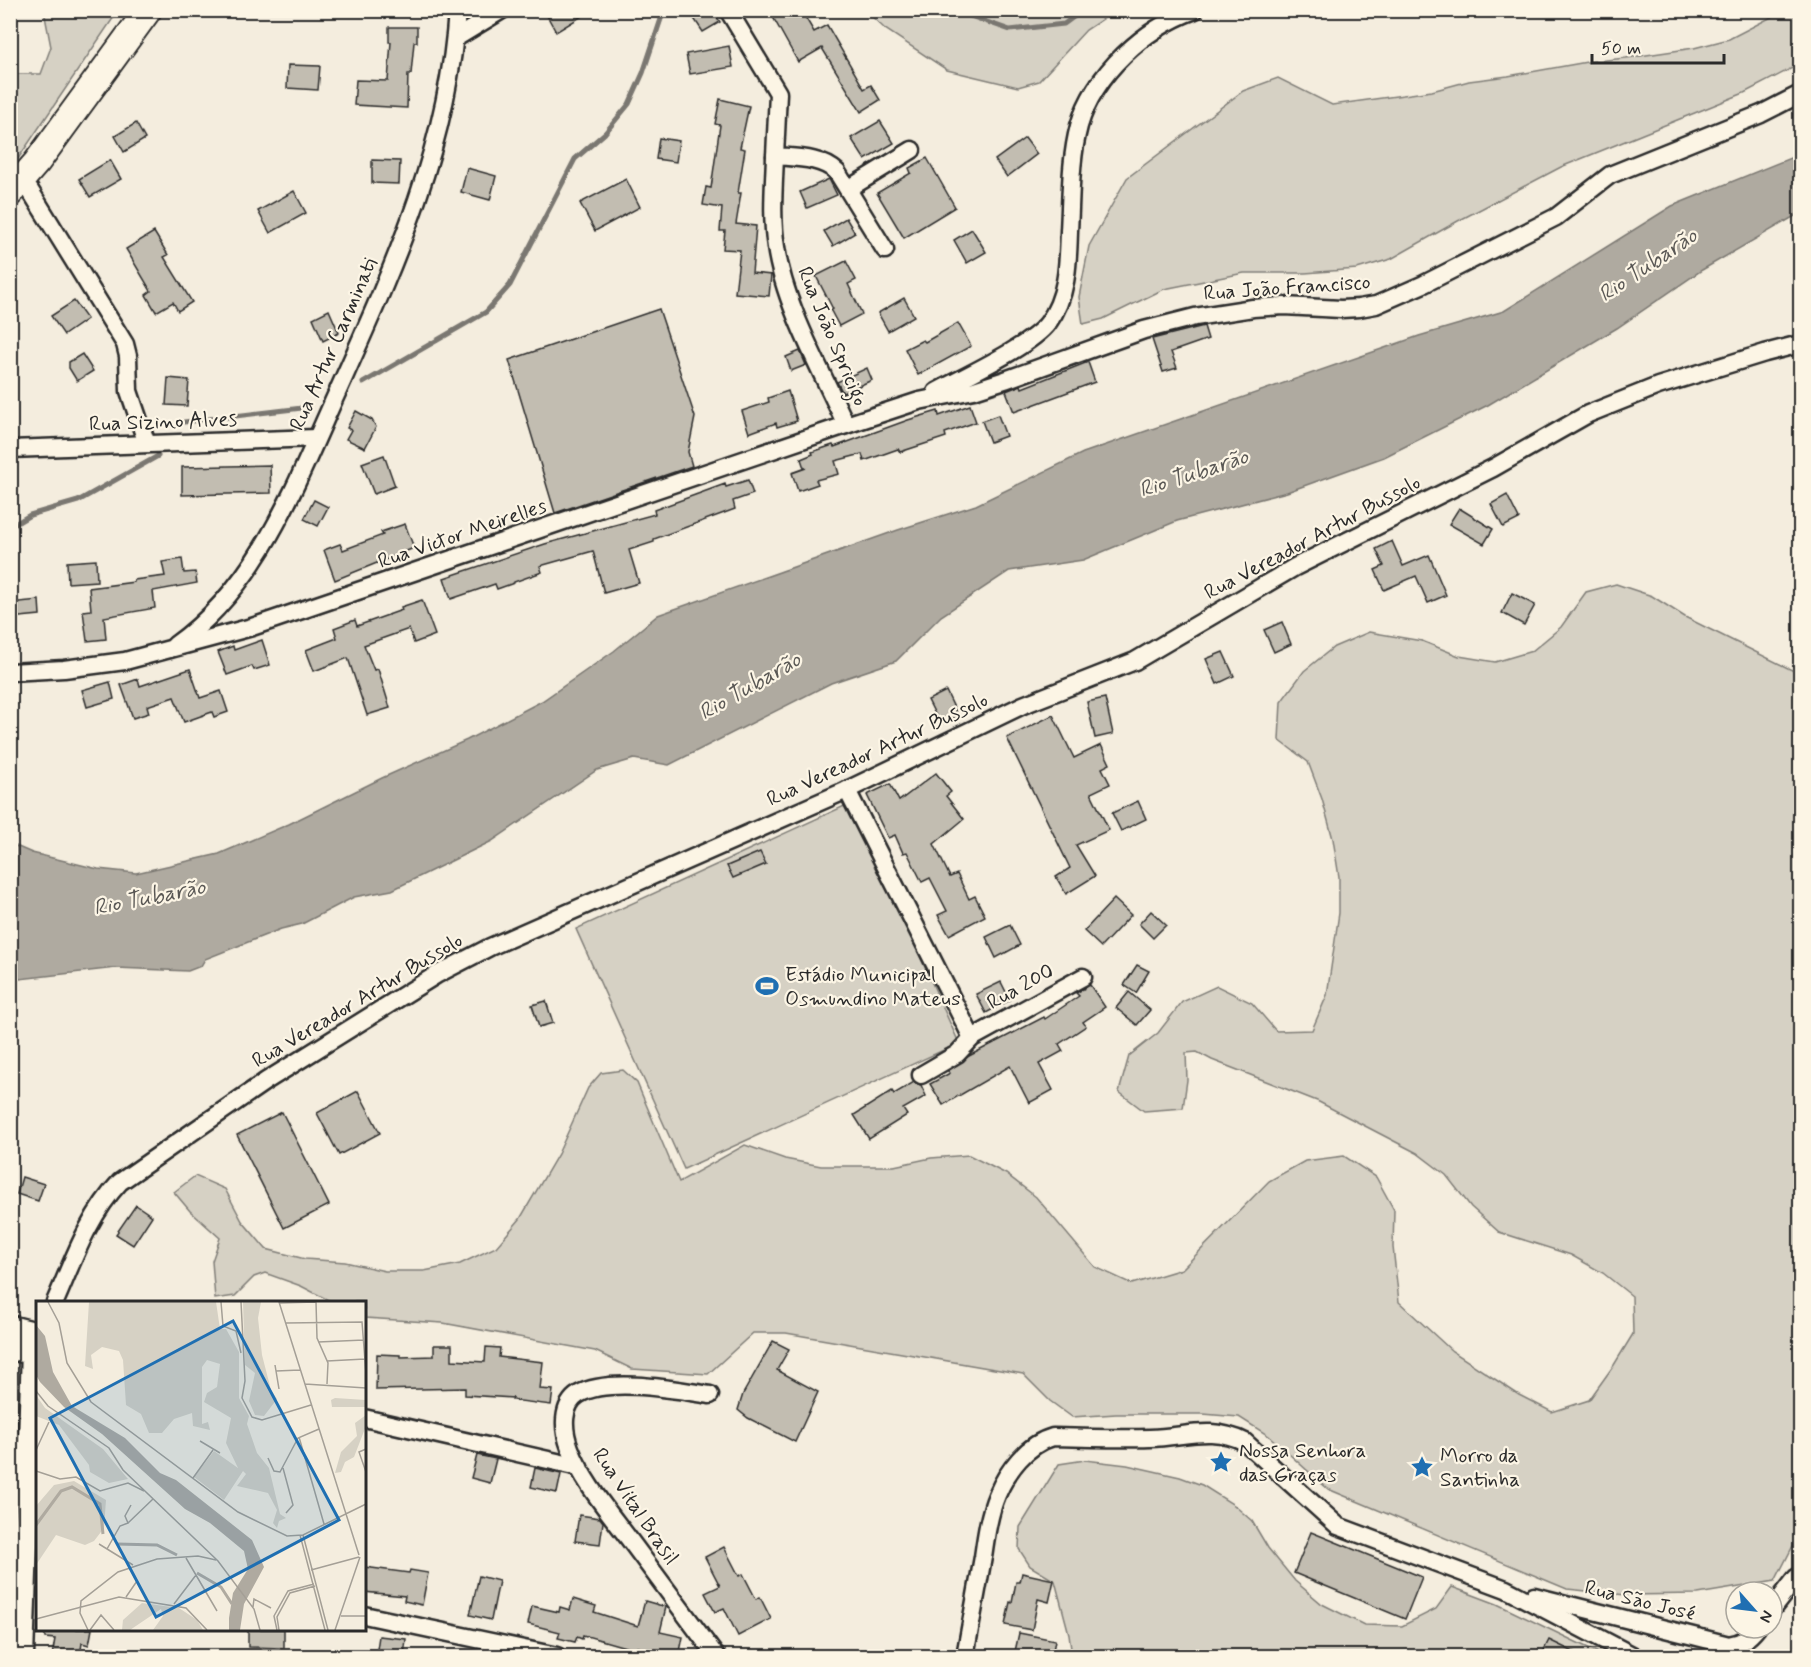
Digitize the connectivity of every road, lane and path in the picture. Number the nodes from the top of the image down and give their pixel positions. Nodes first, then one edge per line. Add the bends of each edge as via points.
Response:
1 (148, 10) edge
2 (457, 10) edge
3 (502, 10) edge
4 (728, 10) edge
5 (1195, 10) edge
6 (456, 38) junction
7 (1800, 94) edge
8 (912, 150) dead end
9 (775, 156) junction
10 (17, 186) edge
11 (848, 189) junction
12 (885, 250) dead end
13 (1800, 344) edge
14 (920, 401) junction
15 (846, 425) junction
16 (316, 438) junction
17 (147, 444) junction
18 (10, 448) edge
19 (165, 652) junction
20 (10, 672) edge
21 (847, 790) junction
22 (1083, 977) dead end
23 (972, 1038) junction
24 (921, 1075) dead end
25 (55, 1301) edge
26 (10, 1327) edge
27 (36, 1343) edge
28 (10, 1348) edge
29 (710, 1395) dead end
30 (366, 1418) edge
31 (579, 1467) junction
32 (32, 1543) edge
33 (1800, 1576) edge
34 (1506, 1589) junction
35 (1784, 1594) edge
36 (366, 1615) edge
37 (1746, 1640) edge
38 (22, 1656) edge
39 (557, 1656) edge
40 (716, 1656) edge
41 (965, 1656) edge
42 (1634, 1656) edge

1 - 10 main road
2 - 6 street, Rua Artur Carminati
3 - 6 street
4 - 9 street, Rua João Spricigo via 778,93
5 - 14 street via 1169,21 1120,59 1089,101 1074,151 1068,264 1058,305 1048,323 1035,336
6 - 16 street, Rua Artur Carminati via 441,122 419,195 391,270
7 - 14 street, Rua João Francisco via 1610,175 1556,217 1396,298 1359,308 1284,306 1195,316 974,390
8 - 11 street
9 - 11 street via 830,165
9 - 15 street, Rua João Spricigo via 774,224 780,268 793,308
10 - 17 street via 125,344 129,391
11 - 12 street
13 - 21 street, Rua Vereador Artur Bussolo via 1658,386 1588,414 1493,468 1295,567 1135,661 1023,705
14 - 15 street, Rua Victor Meirelles
15 - 19 street, Rua Victor Meirelles via 314,607
16 - 17 street, Rua Sizino Alves
16 - 19 street, Rua Artur Carminati via 274,527 235,588 195,630
17 - 18 street, Rua Sizino Alves
19 - 20 street, Rua Victor Meirelles via 92,666
21 - 23 street
21 - 25 street, Rua Vereador Artur Bussolo via 465,960 266,1081 137,1170 109,1194 85,1233
22 - 23 street, Rua 200
23 - 24 street, Rua 200 via 957,1054
26 - 27 street
27 - 28 street
27 - 32 street
29 - 31 street, Rua Vital Brasil via 635,1386 579,1394 565,1414 565,1428
30 - 31 street
31 - 40 street, Rua Vital Brasil
32 - 38 street
33 - 35 street
34 - 37 street, Rua São José via 1729,1645
34 - 41 street via 1338,1526 1257,1451 1233,1435 1208,1432 1158,1438 1053,1437 1021,1458 996,1496
34 - 42 street
36 - 39 street

